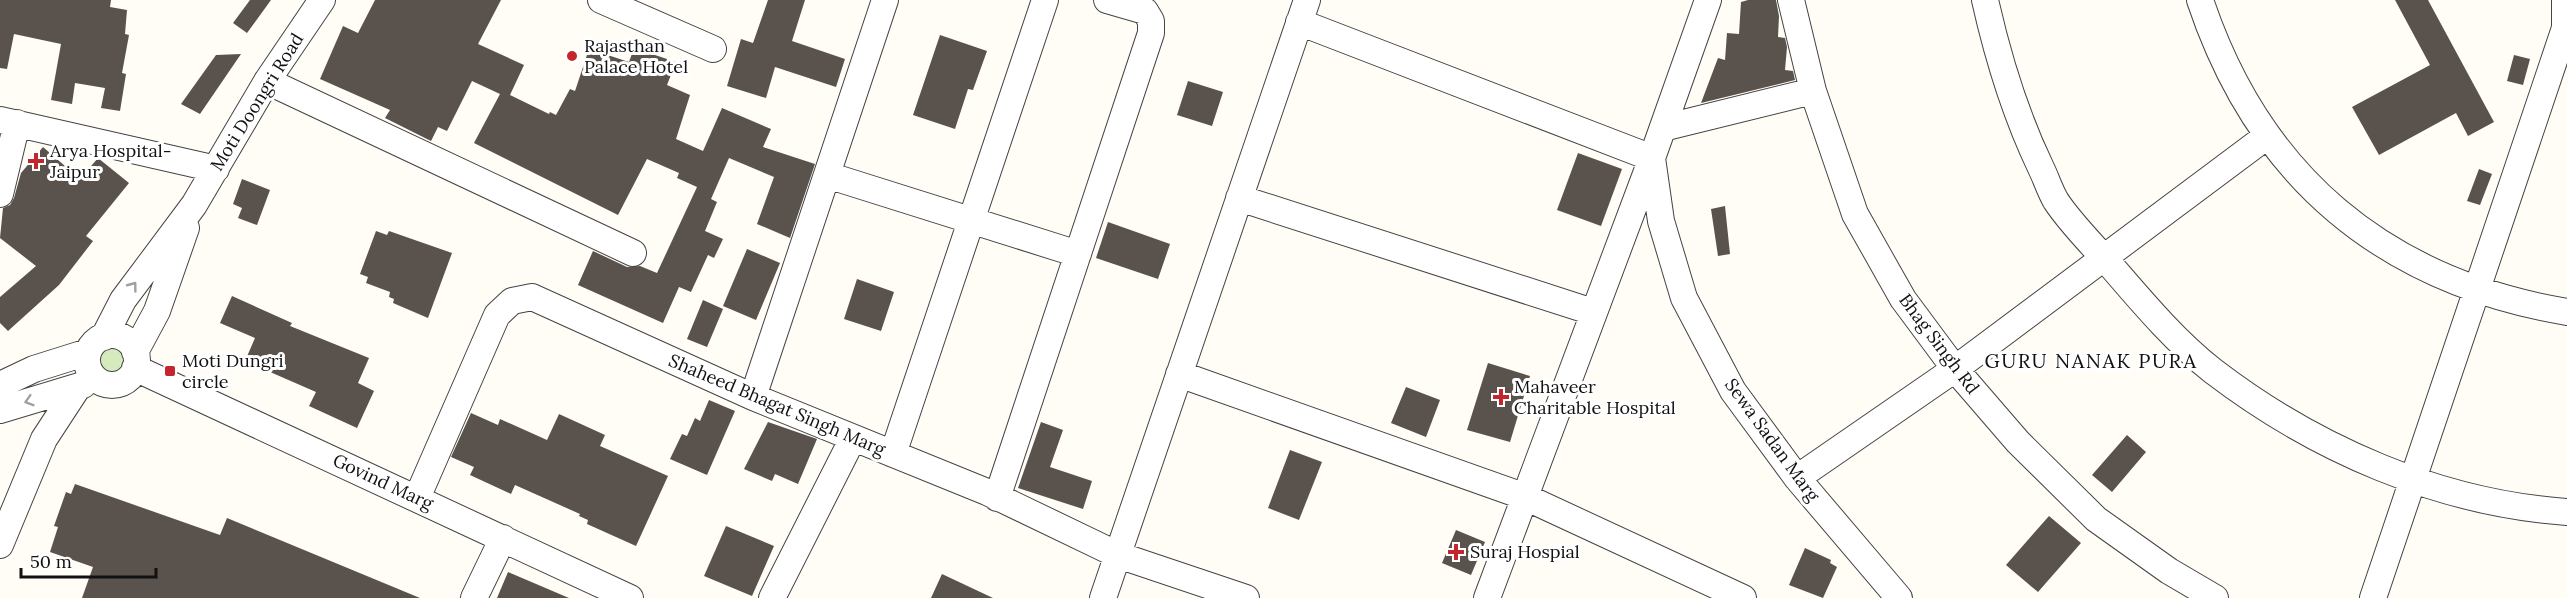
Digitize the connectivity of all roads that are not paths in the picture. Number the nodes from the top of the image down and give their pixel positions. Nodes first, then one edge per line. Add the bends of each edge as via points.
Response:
1 (322, 0) edge
2 (601, 0) edge
3 (885, 0) edge
4 (1046, 0) edge
5 (1107, 0) edge
6 (1708, 0) edge
7 (1791, 0) edge
8 (1985, 0) edge
9 (2200, 0) edge
10 (2565, 0) edge
11 (1303, 11) edge
12 (2566, 27) edge
13 (713, 49) dead end
14 (267, 81) junction
15 (1814, 91) junction
16 (8, 121) edge
17 (1663, 128) junction
18 (2267, 136) junction
19 (1652, 158) junction
20 (216, 169) junction
21 (827, 175) junction
22 (0, 194) edge
23 (1239, 198) junction
24 (194, 205) junction
25 (972, 221) junction
26 (633, 253) dead end
27 (1078, 254) junction
28 (2104, 258) junction
29 (2476, 291) junction
30 (1593, 312) junction
31 (2567, 312) edge
32 (96, 345) junction
33 (135, 360) junction
34 (1955, 369) junction
35 (1179, 374) junction
36 (88, 384) junction
37 (0, 385) edge
38 (753, 397) junction
39 (0, 410) edge
40 (853, 438) junction
41 (893, 454) junction
42 (1797, 478) junction
43 (2412, 481) junction
44 (1523, 496) junction
45 (417, 498) junction
46 (997, 498) junction
47 (2567, 512) edge
48 (503, 538) junction
49 (0, 545) edge
50 (1118, 555) junction
51 (474, 598) edge
52 (630, 598) edge
53 (772, 598) edge
54 (1103, 598) edge
55 (1246, 598) edge
56 (1487, 598) edge
57 (1743, 598) edge
58 (1899, 598) edge
59 (2215, 598) edge
60 (2373, 598) edge

1 - 14 street, Moti Doongri Road
2 - 13 street
3 - 21 street
4 - 25 street
5 - 27 street via 1145,11 1151,21 1151,33
6 - 17 street
7 - 15 street, Bhag Singh Rd
8 - 28 street via 1997,54 2025,134 2056,201
9 - 18 street via 2237,91
10 - 12 street
11 - 19 street
11 - 23 street
12 - 29 street
14 - 20 street, Moti Doongri Road
14 - 26 street
15 - 17 street
15 - 34 street, Bhag Singh Rd via 1856,214 1903,299
16 - 20 street
16 - 22 street
17 - 19 street
18 - 28 street
18 - 29 street via 2311,188 2352,224 2404,259
19 - 30 street
19 - 42 street, Sewa Sadan Marg via 1661,221 1684,298 1733,391
20 - 24 street, Moti Doongri Road
21 - 25 street
21 - 38 street
23 - 30 street
23 - 35 street
32 -> 24 street, Moti Doongri Road via 123,300
24 - 33 street, Moti Doongri Road via 157,311
25 - 27 street
25 - 41 street
27 - 46 street
28 - 34 street
28 - 43 street via 2153,314 2213,370 2285,418 2354,457
29 - 31 street via 2518,304
29 - 43 street
30 - 44 street
32 - 33 street via 119,337 126,340
32 - 36 street via 88,369
32 - 37 street
33 - 36 street via 127,380 120,384
33 - 45 street, Govind Marg
34 - 42 street
34 - 59 street, Bhag Singh Rd via 2018,442 2096,519
35 - 44 street
35 - 50 street
36 -> 39 street
36 - 49 street via 44,439
38 - 40 street, Shaheed Bhagat Singh Marg
38 - 45 street, Shaheed Bhagat Singh Marg via 532,297 512,301 497,315
40 - 41 street, Shaheed Bhagat Singh Marg
40 - 53 street
41 - 46 street, Shaheed Bhagat Singh Marg
42 - 58 street, Sewa Sadan Marg
43 - 47 street via 2528,509
43 - 60 street
44 - 56 street
44 - 57 street
45 - 48 street, Govind Marg
46 - 50 street, Shaheed Bhagat Singh Marg
48 - 51 street
48 - 52 street, Govind Marg
50 - 54 street
50 - 55 street, Shaheed Bhagat Singh Marg

